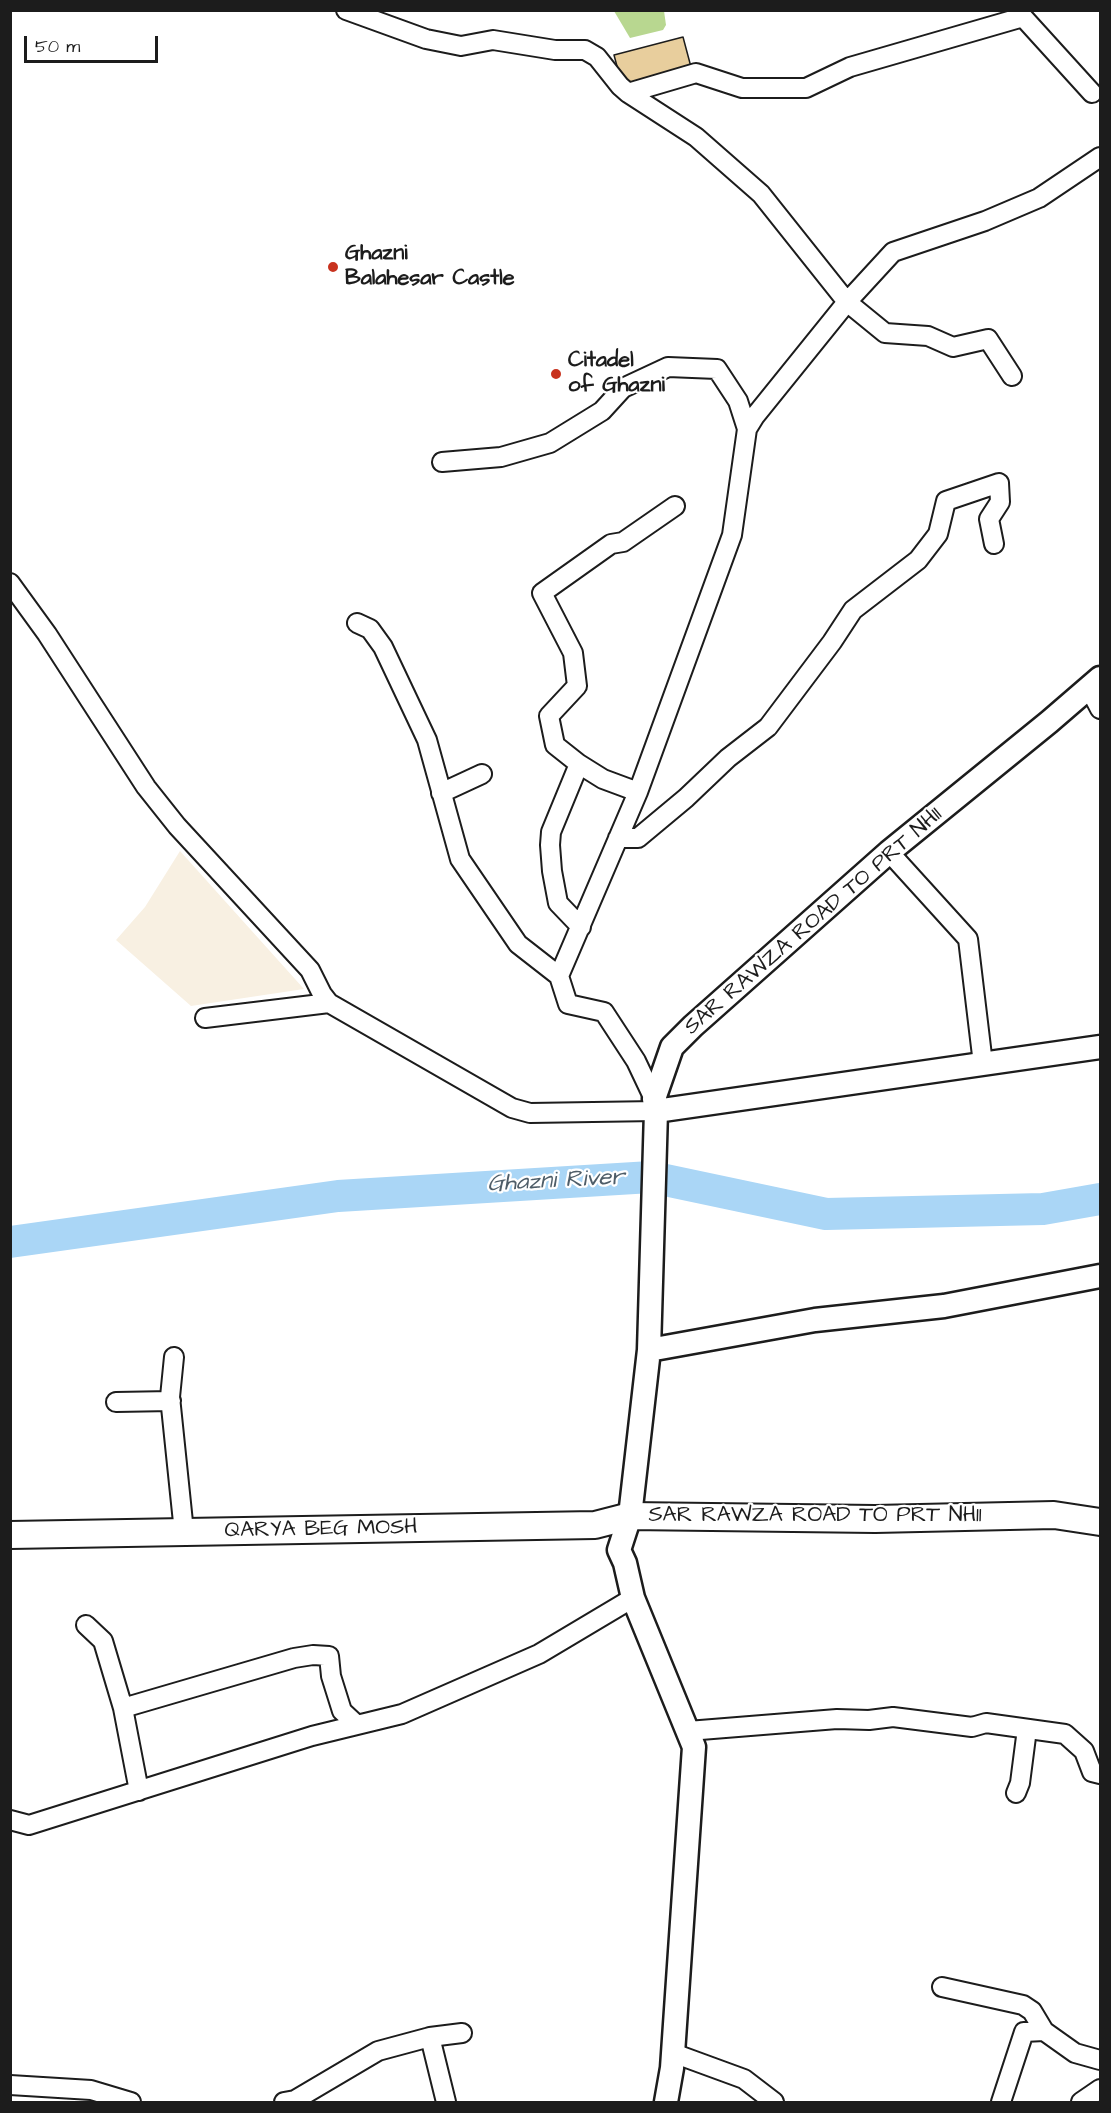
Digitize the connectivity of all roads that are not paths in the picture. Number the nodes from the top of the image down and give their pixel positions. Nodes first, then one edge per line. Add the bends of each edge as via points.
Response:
1 (346, 10) edge
2 (628, 93) junction
3 (1092, 93) dead end
4 (1101, 157) edge
5 (847, 302) junction
6 (1012, 376) dead end
7 (747, 429) junction
8 (442, 462) dead end
9 (675, 506) dead end
10 (994, 544) dead end
11 (10, 583) edge
12 (357, 622) dead end
13 (1095, 683) edge
14 (1101, 709) edge
15 (579, 764) junction
16 (482, 774) dead end
17 (638, 792) junction
18 (441, 793) junction
19 (618, 838) junction
20 (888, 852) junction
21 (581, 927) junction
22 (559, 976) junction
23 (329, 1003) junction
24 (205, 1018) dead end
25 (1101, 1047) edge
26 (983, 1064) junction
27 (655, 1113) junction
28 (1101, 1276) edge
29 (649, 1350) junction
30 (174, 1356) dead end
31 (171, 1401) junction
32 (116, 1402) dead end
33 (630, 1516) junction
34 (1101, 1522) edge
35 (184, 1532) junction
36 (10, 1535) edge
37 (633, 1598) junction
38 (86, 1625) dead end
39 (123, 1708) junction
40 (356, 1724) junction
41 (1027, 1729) junction
42 (688, 1731) junction
43 (1101, 1774) edge
44 (139, 1791) junction
45 (1016, 1793) dead end
46 (10, 1820) edge
47 (942, 1987) dead end
48 (1044, 2031) junction
49 (462, 2033) dead end
50 (430, 2037) junction
51 (673, 2053) junction
52 (1101, 2060) edge
53 (10, 2085) edge
54 (1101, 2089) edge
55 (91, 2096) edge
56 (131, 2103) edge
57 (284, 2103) edge
58 (446, 2103) edge
59 (666, 2103) edge
60 (774, 2103) edge
61 (1001, 2103) edge
62 (1081, 2103) edge

1 - 2 street via 426,39 461,46 493,40 555,50 585,50 597,57
2 - 3 street via 696,73 742,88 806,88 850,67 1023,17
2 - 5 street via 696,137 761,195
4 - 5 street via 1039,198 893,252
5 - 6 street via 885,333 928,336 953,347 988,339
5 - 7 street
7 - 8 street via 738,401 717,369 668,367 623,388 602,411 550,444 501,457
7 - 17 street via 732,535
9 - 15 street via 623,542 611,544 542,593 573,652 577,686 549,716 555,745
10 - 19 street via 989,519 1000,502 999,483 946,501 938,534 918,560 853,610 768,727 638,838
11 - 23 street via 146,787 310,970
12 - 18 street via 370,629 383,647 427,740
13 - 14 street
13 - 20 street, SAR RAWZA ROAD TO PRT NH11
15 - 17 street
15 - 21 street via 551,832 550,845 558,903
16 - 18 street
17 - 19 street
18 - 22 street via 460,859 518,944
19 - 21 street
20 - 26 street via 968,939
20 - 27 street, SAR RAWZA ROAD TO PRT NH11 via 672,1047
21 - 22 street
22 - 27 street via 568,1004 604,1012 636,1061
23 - 24 street
23 - 27 street via 512,1108 530,1113
25 - 26 street
26 - 27 street
27 - 29 street, SAR RAWZA ROAD TO PRT NH11
28 - 29 street via 944,1305 815,1320
29 - 33 street, SAR RAWZA ROAD TO PRT NH11
30 - 31 street
31 - 32 street
31 - 35 street
33 - 34 main road, SAR RAWZA ROAD TO PRT NH11 via 875,1519 1054,1515
33 - 35 main road, QARYA BEG MOSH via 596,1525
33 - 37 street via 619,1550
35 - 36 main road, QARYA BEG MOSH
37 - 40 street via 539,1654 402,1713
37 - 42 street
38 - 39 street via 103,1641
39 - 40 street via 294,1658 329,1656 342,1711
39 - 44 street
40 - 44 street
41 - 42 street via 893,1717
41 - 43 street via 1065,1734 1084,1751 1092,1772
41 - 45 street
42 - 51 street via 694,1747
44 - 46 street via 29,1825
47 - 48 street via 1023,2005 1032,2011
48 - 52 street via 1075,2053
48 - 61 street via 1024,2032
49 - 50 street
50 - 57 street via 378,2051
50 - 58 street
51 - 59 street
51 - 60 street via 744,2079
53 - 55 street
54 - 62 street
55 - 56 street

